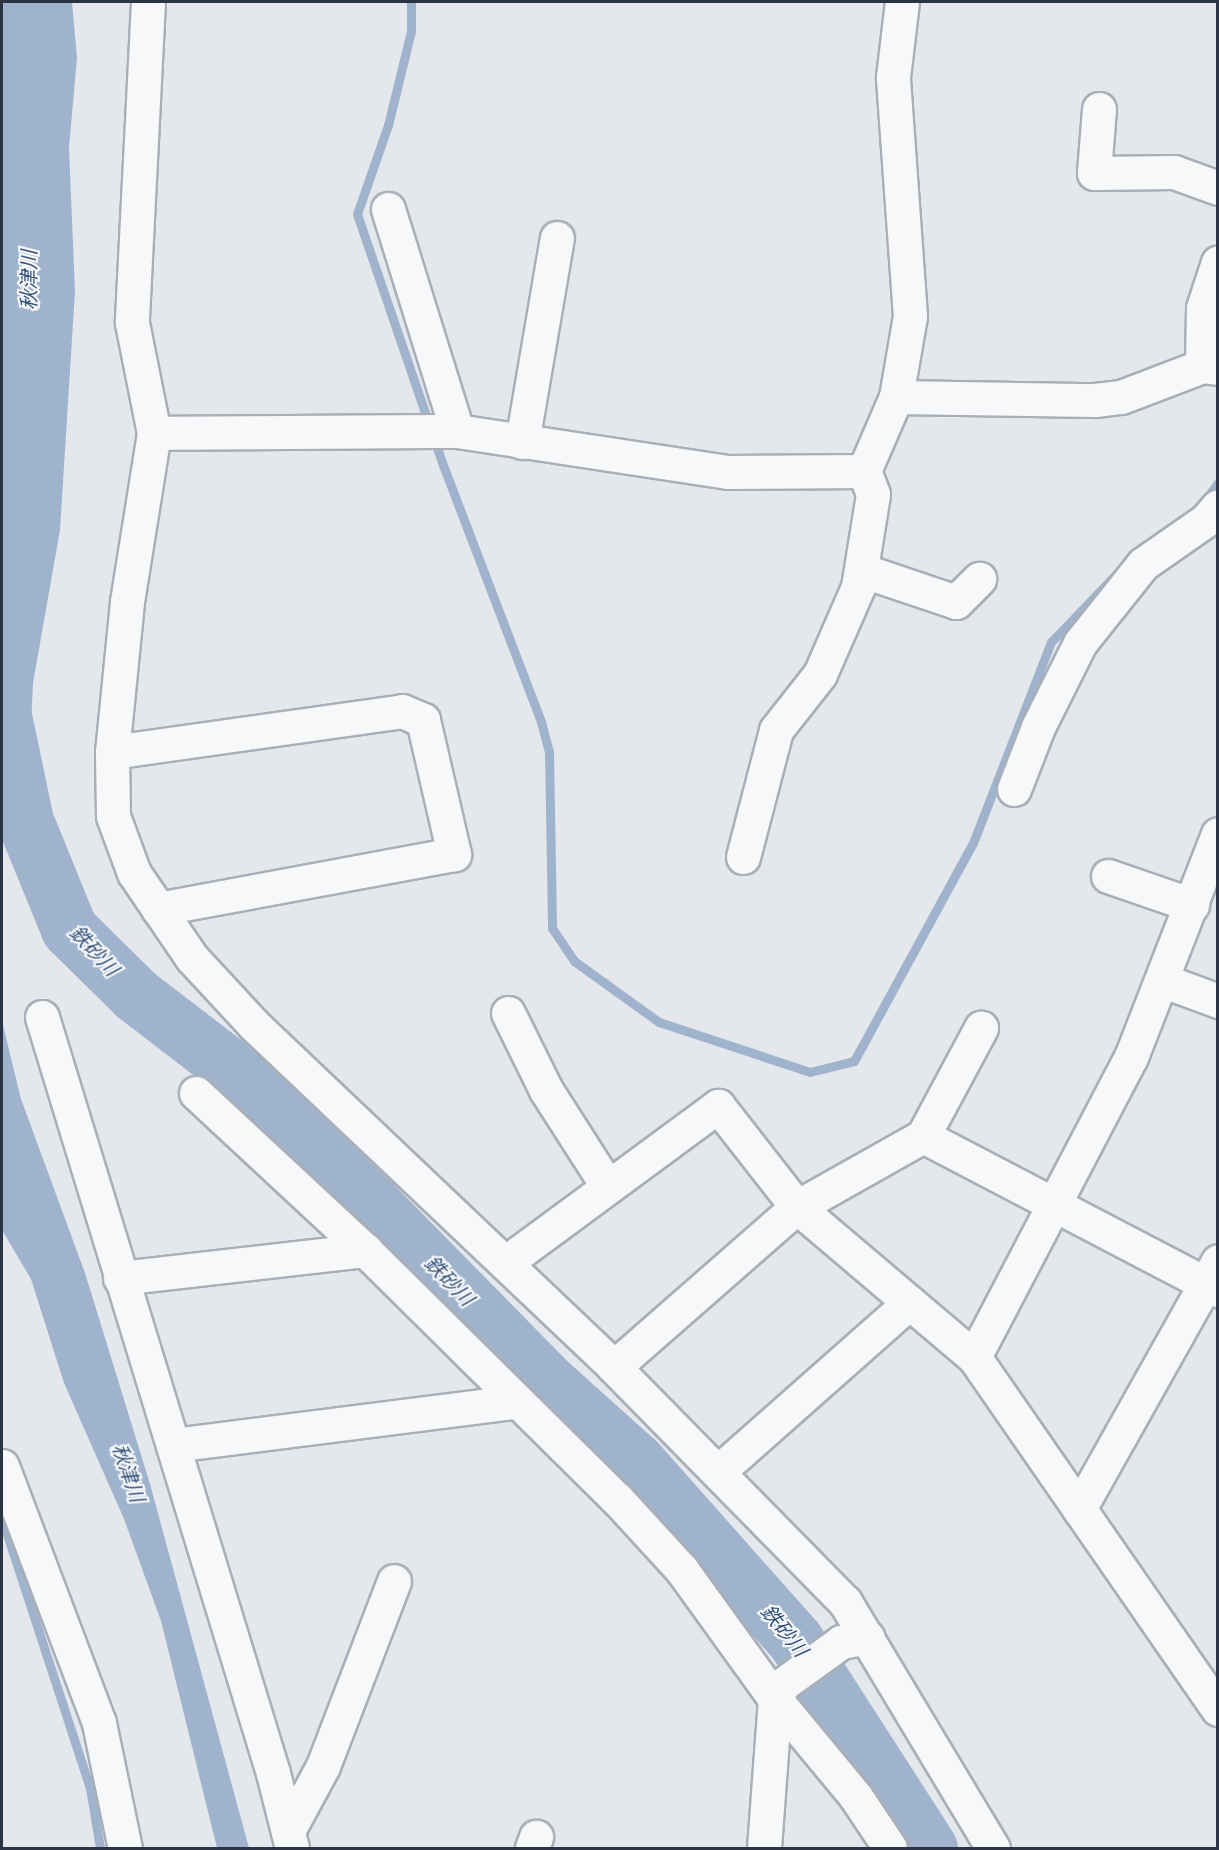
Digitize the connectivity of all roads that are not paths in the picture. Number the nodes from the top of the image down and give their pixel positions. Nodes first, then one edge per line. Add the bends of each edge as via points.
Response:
1 (148, 2) edge
2 (902, 2) edge
3 (1099, 109) dead end
4 (1218, 188) edge
5 (388, 209) dead end
6 (557, 238) dead end
7 (1218, 262) edge
8 (1210, 367) edge
9 (896, 397) junction
10 (457, 431) junction
11 (154, 433) junction
12 (522, 442) junction
13 (864, 471) junction
14 (1218, 506) edge
15 (861, 570) junction
16 (979, 579) dead end
17 (112, 752) junction
18 (1014, 789) dead end
19 (1218, 834) edge
20 (743, 857) dead end
21 (1108, 876) dead end
22 (1192, 905) junction
23 (158, 909) junction
24 (1164, 981) junction
25 (1218, 1001) edge
26 (508, 1013) dead end
27 (42, 1017) dead end
28 (981, 1028) dead end
29 (196, 1093) dead end
30 (923, 1136) junction
31 (608, 1187) junction
32 (1056, 1204) junction
33 (797, 1207) junction
34 (365, 1250) junction
35 (505, 1263) junction
36 (120, 1278) junction
37 (1214, 1278) edge
38 (909, 1303) junction
39 (974, 1357) junction
40 (614, 1367) junction
41 (515, 1402) junction
42 (173, 1445) junction
43 (2, 1466) edge
44 (719, 1471) junction
45 (1079, 1509) junction
46 (394, 1581) dead end
47 (854, 1639) junction
48 (779, 1692) junction
49 (1218, 1709) edge
50 (290, 1840) edge
51 (125, 1848) edge
52 (764, 1848) edge
53 (890, 1848) edge
54 (993, 1848) edge

1 - 11 street via 132,323
2 - 9 street via 893,77 910,316
3 - 4 street via 1094,173 1174,172
5 - 10 street
6 - 12 street
7 - 8 street via 1203,308
8 - 9 street via 1121,397 1095,400
9 - 13 street
10 - 11 street
10 - 12 street
11 - 17 street via 127,602
12 - 13 street via 728,472
13 - 15 street via 873,494
14 - 18 street via 1206,520 1143,564 1080,642 1038,727
15 - 16 street via 956,602
15 - 20 street via 858,587 820,674 776,730
17 - 23 street via 113,816 134,873
17 - 23 street via 402,711 423,720 454,854
19 - 22 street
21 - 22 street
22 - 24 street
23 - 35 street via 192,958 254,1025
24 - 25 street
24 - 32 street via 1131,1057
26 - 31 street via 546,1090
27 - 36 street
28 - 30 street
29 - 34 street
30 - 32 street
30 - 33 street
31 - 33 street via 718,1106
31 - 35 street
32 - 37 street
32 - 39 street
33 - 38 street
33 - 40 street
34 - 36 street
34 - 41 street
35 - 40 street
36 - 42 street
37 - 45 street
38 - 39 street
38 - 44 street
39 - 45 street
40 - 44 street
41 - 42 street
41 - 48 street via 617,1499 682,1570
42 - 50 street
43 - 51 street via 99,1723
44 - 47 street via 845,1602
45 - 49 street
46 - 50 street
47 - 48 street
47 - 54 street
48 - 52 street
48 - 53 street

